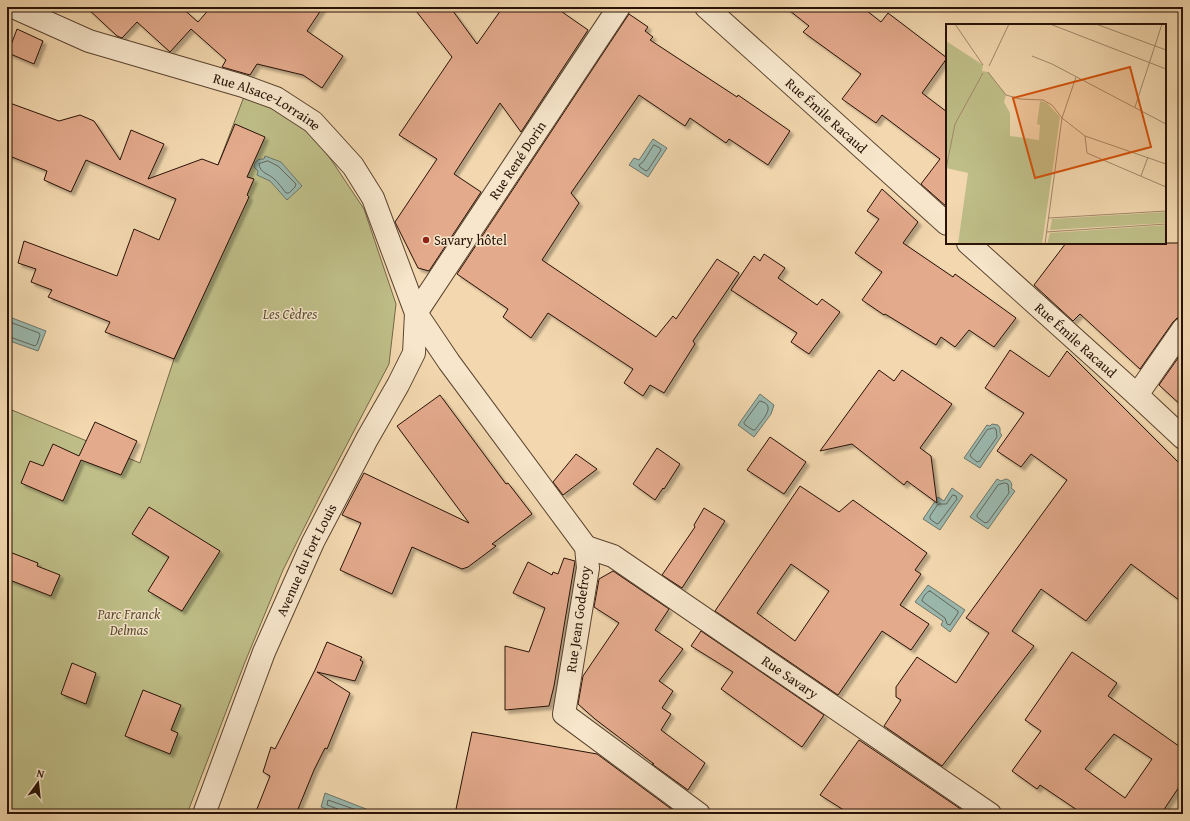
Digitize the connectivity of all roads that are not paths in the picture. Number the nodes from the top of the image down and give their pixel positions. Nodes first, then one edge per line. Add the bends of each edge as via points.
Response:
1 (13, 7) edge
2 (619, 7) edge
3 (706, 7) edge
4 (946, 223) edge
5 (969, 244) edge
6 (416, 313) junction
7 (1183, 329) edge
8 (1137, 395) junction
9 (1183, 438) edge
10 (586, 547) junction
11 (204, 814) edge
12 (700, 814) edge
13 (990, 814) edge

1 - 6 street, Rue Alsace-Lorraine via 89,41 276,98 313,122 353,166 373,198
2 - 6 street, Rue René Dorin
3 - 4 street, Rue Émile Racaud
5 - 8 street, Rue Émile Racaud
6 - 10 street, Rue Jean Godefroy via 449,362
6 - 11 street, Avenue du Fort Louis via 414,353 313,542 264,652
7 - 8 street
8 - 9 street, Rue Émile Racaud
10 - 12 street, Rue Jean Godefroy via 588,568 564,714
10 - 13 street, Rue Savary via 613,556

